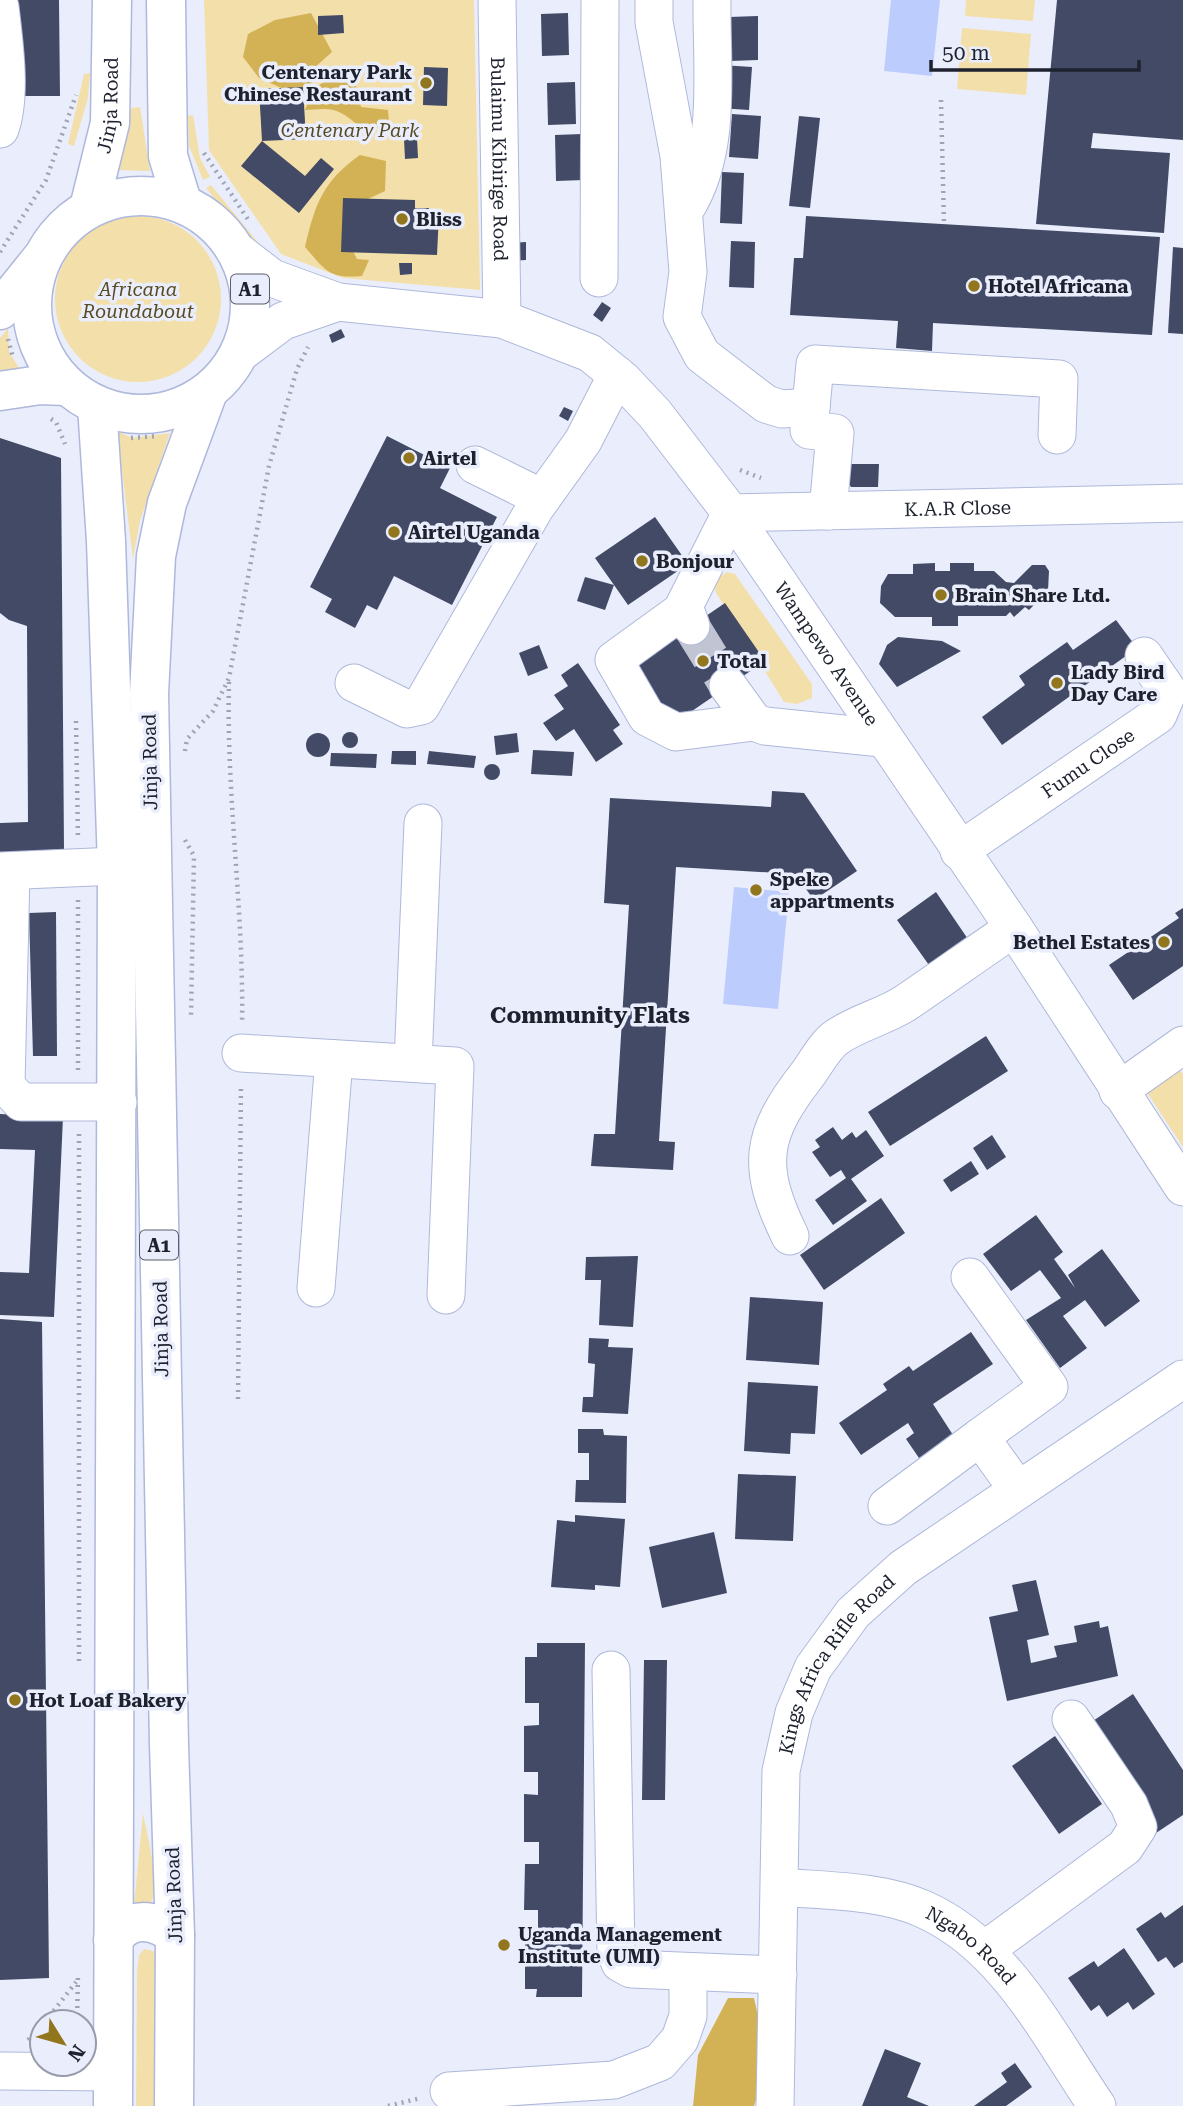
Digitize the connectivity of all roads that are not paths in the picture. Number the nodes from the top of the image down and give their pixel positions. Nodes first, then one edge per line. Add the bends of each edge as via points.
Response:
1 (112, 0) edge
2 (166, 0) edge
3 (497, 0) edge
4 (600, 0) edge
5 (654, 0) edge
6 (712, 0) edge
7 (0, 6) edge
8 (0, 129) edge
9 (182, 202) junction
10 (89, 208) junction
11 (683, 212) junction
12 (237, 251) junction
13 (41, 259) junction
14 (599, 278) dead end
15 (333, 304) junction
16 (0, 310) edge
17 (502, 319) junction
18 (239, 354) junction
19 (617, 375) junction
20 (0, 391) edge
21 (208, 392) junction
22 (69, 403) junction
23 (811, 407) junction
24 (1057, 435) dead end
25 (475, 465) dead end
26 (542, 498) junction
27 (1183, 503) edge
28 (828, 511) junction
29 (731, 513) junction
30 (1143, 656) dead end
31 (354, 683) dead end
32 (728, 686) tunnel mouth
33 (754, 722) junction
34 (882, 737) junction
35 (423, 823) dead end
36 (959, 850) junction
37 (117, 866) junction
38 (5, 871) edge
39 (1014, 928) junction
40 (866, 990) dead end
41 (901, 1006) junction
42 (1183, 1045) edge
43 (241, 1053) dead end
44 (334, 1059) junction
45 (413, 1063) junction
46 (1118, 1091) junction
47 (7, 1100) edge
48 (118, 1102) junction
49 (1183, 1187) edge
50 (790, 1236) dead end
51 (970, 1277) dead end
52 (316, 1288) dead end
53 (446, 1295) dead end
54 (1183, 1378) edge
55 (980, 1437) junction
56 (1018, 1490) junction
57 (887, 1506) dead end
58 (611, 1670) dead end
59 (1071, 1719) dead end
60 (780, 1886) junction
61 (176, 1936) junction
62 (113, 1940) junction
63 (985, 1950) junction
64 (688, 1972) junction
65 (778, 1975) junction
66 (0, 2071) edge
67 (113, 2089) edge
68 (449, 2091) dead end
69 (174, 2106) edge
70 (775, 2106) edge
71 (1097, 2106) edge

1 - 10 main road, Jinja Road via 110,123
2 - 9 main road via 168,156
3 - 17 street, Bulaimu Kibirige Road
4 - 14 street
5 - 11 street via 679,156
6 - 11 street via 709,148 698,188
7 - 8 street via 5,49
9 - 10 main road, A1 via 150,195 119,197
9 - 12 main road, A1 via 214,222
10 - 13 main road, A1 via 61,230
11 - 23 street via 688,272 682,317 702,355 766,404 782,409
12 - 15 street via 272,278
12 - 18 main road, A1 via 250,284 250,320
13 - 16 main road
13 - 22 main road, A1 via 32,293 33,327
15 - 17 street, Wampewo Avenue
15 - 18 street via 283,321
17 - 19 street, Wampewo Avenue via 590,354
18 - 21 main road, A1
19 - 26 street via 583,441
19 - 29 street, Wampewo Avenue via 655,414
20 - 22 main road via 40,384
21 - 22 main road, A1 via 174,410 135,415
21 - 61 main road, Jinja Road / A1 via 170,492 158,543 149,694
22 - 37 main road, Jinja Road / A1 via 106,554
23 - 24 street via 815,364 1059,379
23 - 28 street via 809,430 835,433
25 - 26 street
26 - 31 street via 421,706 407,709
27 - 28 street, K.A.R Close
28 - 29 street, K.A.R Close
29 - 33 street via 687,618 614,660 647,717 676,732
29 - 34 street, Wampewo Avenue
30 - 36 street, Fumu Close via 1168,691 1158,715
32 - 33 street
33 - 34 street
34 - 36 street, Wampewo Avenue
35 - 45 street
36 - 39 street, Wampewo Avenue
37 - 38 street
37 - 48 main road, Jinja Road / A1
38 - 47 street
39 - 41 street
39 - 46 street, Wampewo Avenue
40 - 41 street
41 - 50 street via 835,1038 776,1118 767,1170 775,1205
42 - 46 street
43 - 44 street
44 - 45 street
44 - 52 street
45 - 53 street via 455,1066
46 - 49 street, Wampewo Avenue
47 - 48 street
48 - 62 main road, Jinja Road / A1
51 - 55 street via 1049,1388
54 - 56 street, Kings Africa Rifle Road
55 - 56 street
55 - 57 street
56 - 60 street, Kings Africa Rifle Road via 903,1568 853,1613 813,1668 794,1713 780,1771
58 - 64 street via 615,1953 620,1963 631,1969
59 - 63 street via 1129,1805 1138,1826 1125,1847
60 - 63 street, Ngabo Road via 876,1896 921,1908 960,1929
60 - 65 street, Kings Africa Rifle Road
61 - 62 main road via 164,1927 135,1922 121,1927
61 - 69 main road, Jinja Road / A1
62 - 67 main road, Jinja Road / A1
63 - 71 street, Ngabo Road via 1003,1969
64 - 65 street
64 - 68 street via 688,2016 680,2039 660,2062 614,2080
65 - 70 street, Kings Africa Rifle Road
66 - 67 street

